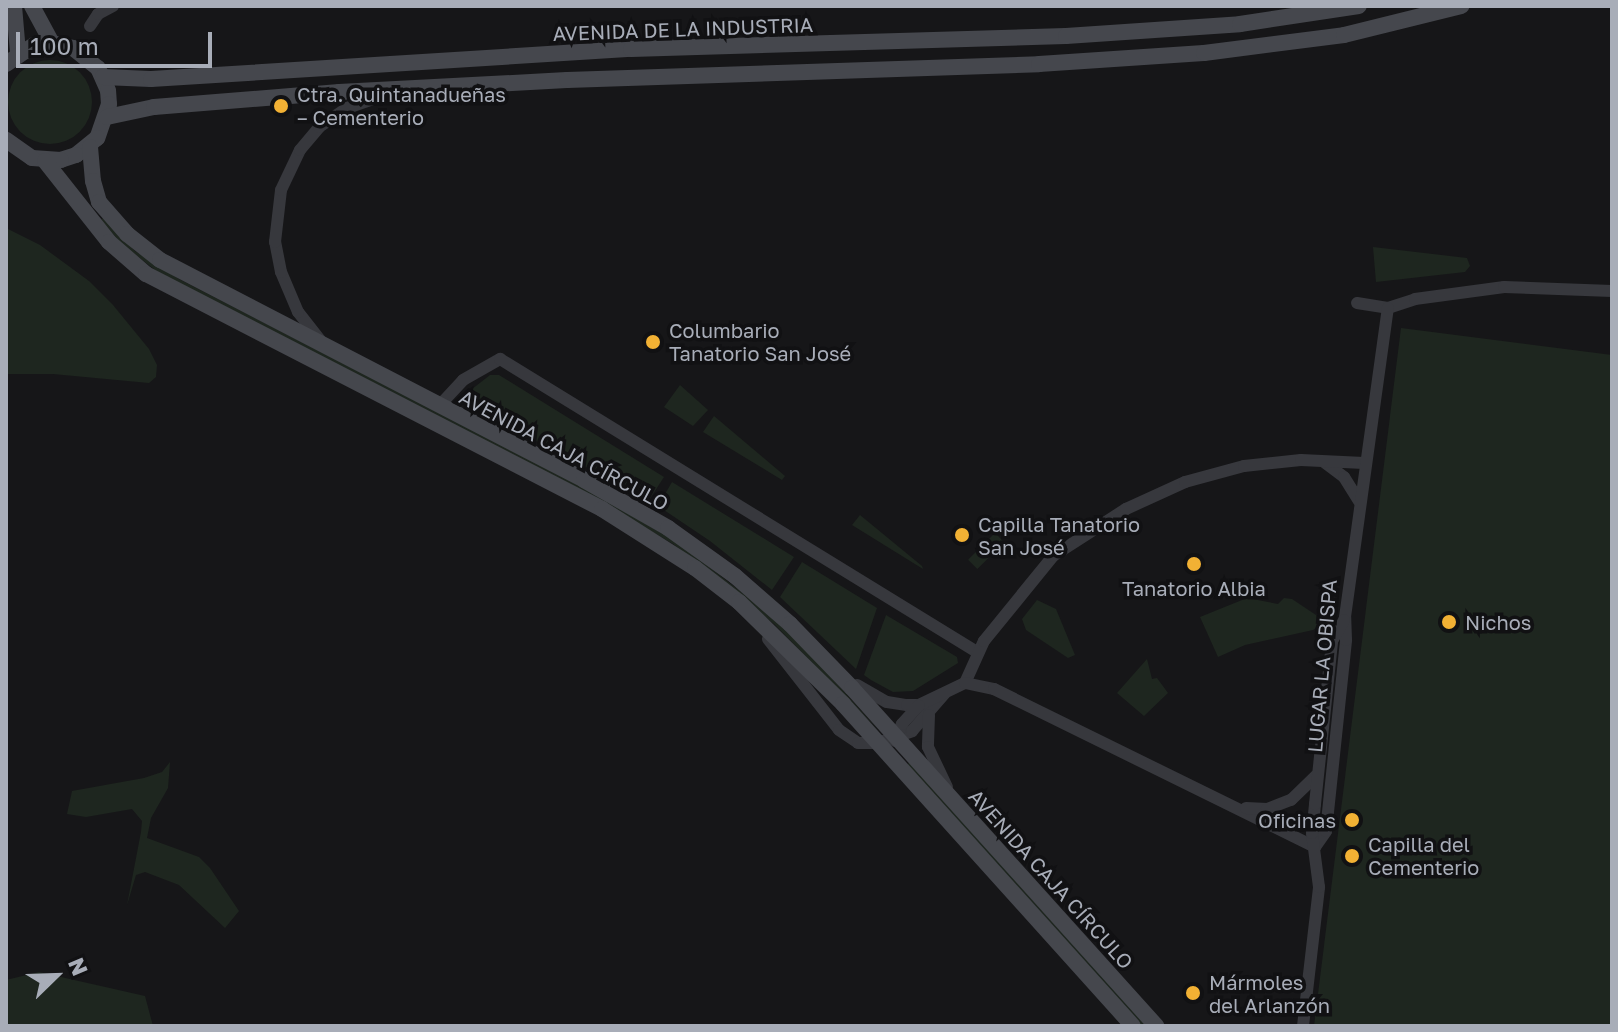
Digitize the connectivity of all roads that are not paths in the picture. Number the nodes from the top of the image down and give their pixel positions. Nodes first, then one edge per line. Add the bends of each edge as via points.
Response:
1 (14, 6) edge
2 (32, 6) edge
3 (113, 6) edge
4 (1359, 6) edge
5 (1461, 6) edge
6 (90, 26) dead end
7 (52, 43) junction
8 (12, 58) edge
9 (103, 77) junction
10 (520, 82) junction
11 (107, 117) junction
12 (6, 140) edge
13 (90, 147) junction
14 (45, 161) junction
15 (1612, 291) edge
16 (1357, 303) dead end
17 (1388, 308) junction
18 (327, 348) junction
19 (439, 406) junction
20 (1321, 461) junction
21 (1364, 463) junction
22 (1359, 501) junction
23 (1345, 617) junction
24 (810, 643) junction
25 (977, 652) junction
26 (965, 683) junction
27 (947, 691) junction
28 (919, 705) junction
29 (929, 715) junction
30 (897, 737) junction
31 (878, 743) junction
32 (890, 757) junction
33 (1318, 774) junction
34 (954, 800) junction
35 (1237, 807) junction
36 (1315, 847) junction
37 (1133, 1026) edge
38 (1156, 1026) edge
39 (1303, 1026) edge

1 - 8 main road
2 - 7 main road
3 - 6 street
4 - 9 main road, AVENIDA DE LA INDUSTRIA via 1228,25 1066,36 631,49 151,79
5 - 10 main road via 1334,37 1204,53
7 - 8 main road
7 - 9 main road via 82,53
9 - 11 main road
10 - 11 main road via 154,107
10 - 18 street via 390,93 340,112 300,150 281,190 277,255 298,312
11 - 13 main road
12 - 14 main road via 20,153
13 - 14 main road
13 - 18 main road, AVENIDA CAJA CÍRCULO via 99,202 139,243 160,260
14 - 31 main road, AVENIDA CAJA CÍRCULO via 109,242 146,274 602,509 695,568 739,602
15 - 17 street via 1504,287 1415,299
16 - 17 street
17 - 21 street, LUGAR LA OBISPA
18 - 19 main road, AVENIDA CAJA CÍRCULO
19 - 24 main road, AVENIDA CAJA CÍRCULO via 668,528 735,576
19 - 25 street via 463,380 500,359
20 - 21 street
20 - 22 street via 1344,477
20 - 25 street via 1265,463 1213,473 1126,509 1053,556
21 - 22 street, LUGAR LA OBISPA
22 - 23 street, LUGAR LA OBISPA
23 - 33 street via 1332,641
23 - 36 street, LUGAR LA OBISPA via 1326,831
24 - 28 street via 864,692 887,702
24 - 30 main road, AVENIDA CAJA CÍRCULO
25 - 26 street
26 - 27 street
26 - 35 street via 1008,694
27 - 28 street
27 - 29 street
28 - 30 street
29 - 30 street
29 - 34 street via 928,747
30 - 31 street
30 - 32 street
30 - 34 main road, AVENIDA CAJA CÍRCULO
31 - 32 main road, AVENIDA CAJA CÍRCULO
32 - 37 main road, AVENIDA CAJA CÍRCULO
33 - 35 street via 1281,804 1267,809
33 - 36 street
34 - 38 main road, AVENIDA CAJA CÍRCULO
35 - 36 street
36 - 39 street, LUGAR LA OBISPA via 1319,887

